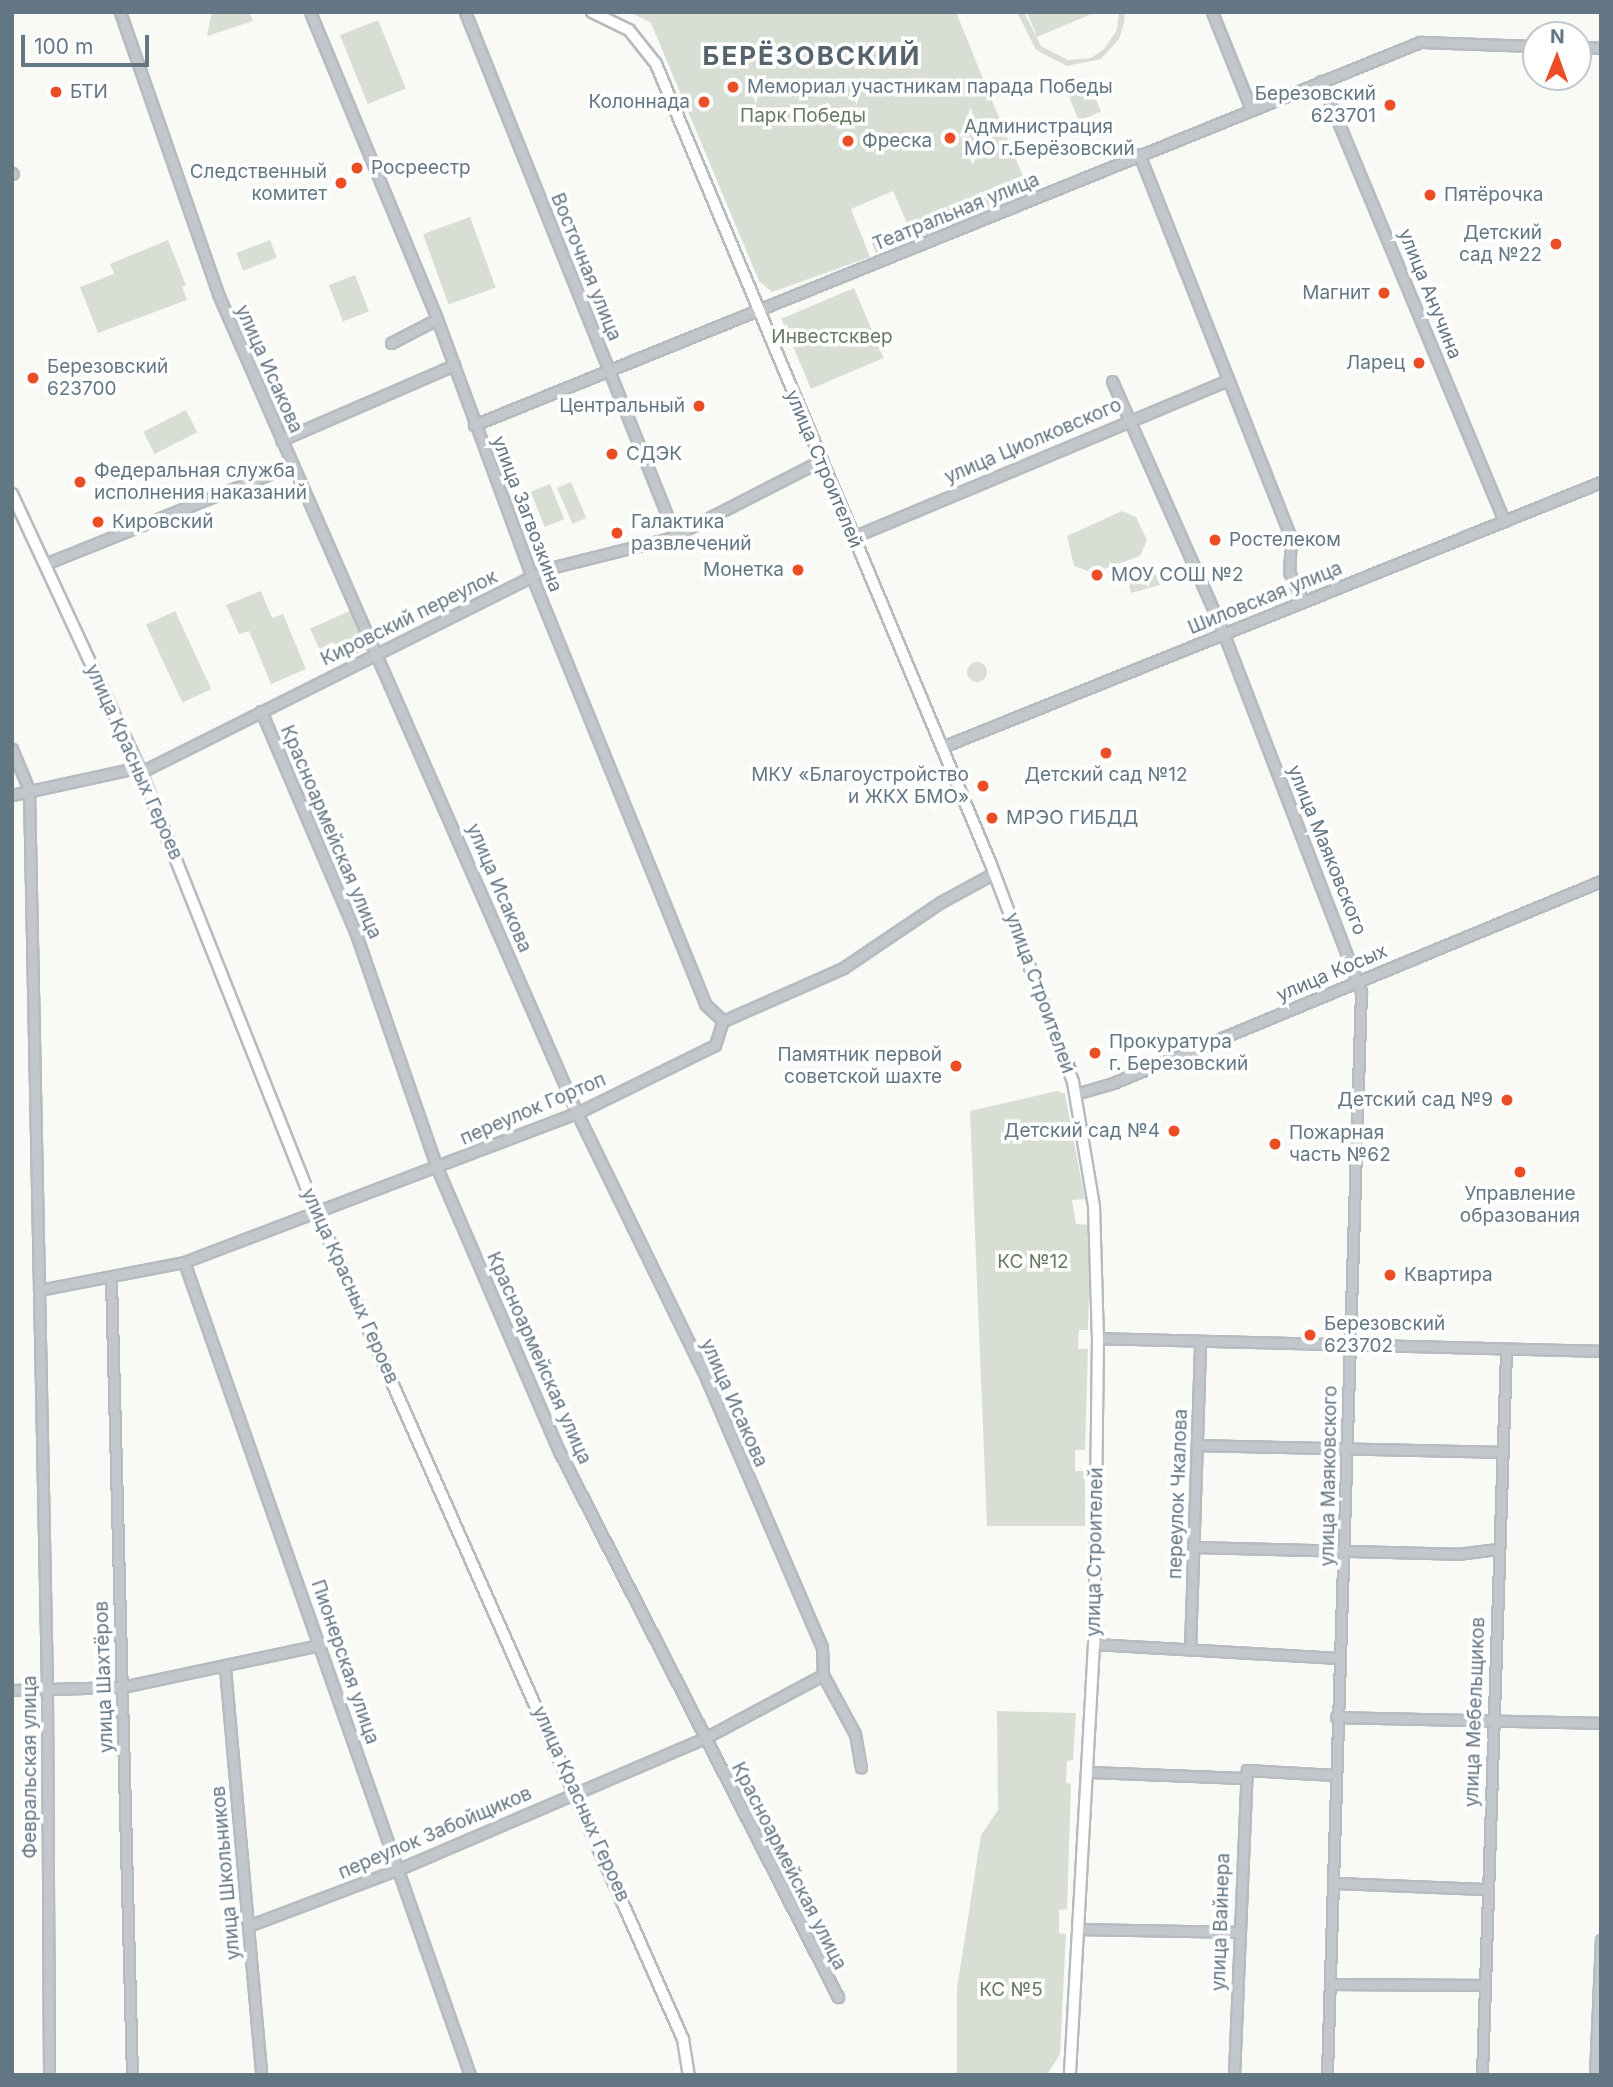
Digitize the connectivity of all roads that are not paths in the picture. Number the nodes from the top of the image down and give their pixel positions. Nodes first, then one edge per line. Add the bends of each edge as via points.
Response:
1 (120, 12) edge
2 (310, 12) edge
3 (465, 12) edge
4 (592, 12) edge
5 (1212, 12) edge
6 (1522, 46) edge
7 (1321, 81) junction
8 (1251, 109) junction
9 (1139, 154) junction
10 (758, 309) junction
11 (437, 318) junction
12 (391, 343) dead end
13 (454, 365) junction
14 (608, 369) junction
15 (1228, 380) junction
16 (1111, 381) dead end
17 (1128, 420) junction
18 (474, 425) junction
19 (281, 440) junction
20 (820, 461) junction
21 (293, 465) junction
22 (1601, 482) edge
23 (12, 494) edge
24 (1504, 521) junction
25 (676, 535) junction
26 (853, 537) junction
27 (44, 564) junction
28 (532, 577) junction
29 (1303, 601) junction
30 (1223, 632) junction
31 (378, 653) junction
32 (261, 711) junction
33 (942, 747) junction
34 (12, 749) edge
35 (141, 772) junction
36 (29, 790) junction
37 (12, 795) edge
38 (994, 873) junction
39 (1601, 881) edge
40 (1359, 981) junction
41 (723, 1021) junction
42 (1075, 1094) junction
43 (577, 1113) junction
44 (437, 1168) junction
45 (316, 1211) junction
46 (184, 1262) junction
47 (111, 1279) junction
48 (39, 1290) junction
49 (1098, 1338) junction
50 (1200, 1341) junction
51 (1350, 1344) junction
52 (1506, 1350) junction
53 (1601, 1351) edge
54 (1196, 1445) junction
55 (1348, 1450) junction
56 (1501, 1452) junction
57 (1195, 1548) junction
58 (1498, 1549) junction
59 (1345, 1551) junction
60 (1094, 1644) junction
61 (320, 1645) junction
62 (1190, 1649) junction
63 (1339, 1657) junction
64 (225, 1668) junction
65 (823, 1675) junction
66 (122, 1687) junction
67 (12, 1690) edge
68 (47, 1690) junction
69 (1336, 1717) junction
70 (1492, 1720) junction
71 (1601, 1723) edge
72 (703, 1739) junction
73 (862, 1767) dead end
74 (1088, 1772) junction
75 (1246, 1774) junction
76 (1334, 1775) junction
77 (576, 1792) junction
78 (399, 1869) junction
79 (1335, 1883) junction
80 (1486, 1889) junction
81 (248, 1926) junction
82 (1082, 1929) junction
83 (1237, 1932) junction
84 (1601, 1940) edge
85 (1331, 1984) junction
86 (1484, 1985) junction
87 (838, 1997) dead end
88 (49, 2075) edge
89 (132, 2075) edge
90 (261, 2075) edge
91 (470, 2075) edge
92 (689, 2075) edge
93 (1070, 2075) edge
94 (1234, 2075) edge
95 (1327, 2075) edge
96 (1482, 2075) edge
97 (1595, 2075) edge

1 - 19 street, улица Исакова via 218,294
2 - 11 street, улица Загвозкина
3 - 14 street, Восточная улица
4 - 10 main road, улица Строителей via 629,30 656,64
5 - 8 street
6 - 7 street, Театральная улица via 1420,42
7 - 8 street, Театральная улица
7 - 24 street, улица Анучина
8 - 9 street, Театральная улица
9 - 10 street, Театральная улица
9 - 15 street
10 - 14 street, Театральная улица
10 - 20 main road, улица Строителей
11 - 12 street
11 - 13 street, улица Загвозкина
13 - 18 street, улица Загвозкина
13 - 19 street
14 - 18 street, Театральная улица
14 - 25 street, Восточная улица
15 - 17 street, улица Циолковского
15 - 29 street via 1291,537 1289,572
16 - 17 street, улица Маяковского
17 - 26 street, улица Циолковского
17 - 30 street, улица Маяковского
18 - 28 street, улица Загвозкина
19 - 21 street, улица Исакова
20 - 25 street, Кировский переулок
20 - 26 main road, улица Строителей
21 - 27 street
21 - 31 street, улица Исакова
22 - 24 street, Шиловская улица
23 - 27 main road, улица Красных Героев
24 - 29 street, Шиловская улица
25 - 28 street, Кировский переулок
26 - 33 main road, улица Строителей
27 - 35 main road, улица Красных Героев
28 - 31 street, Кировский переулок
28 - 41 street, улица Загвозкина via 705,1004
29 - 30 street, Шиловская улица
30 - 33 street, Шиловская улица
30 - 40 street, улица Маяковского
31 - 32 street, Кировский переулок
31 - 43 street, улица Исакова
32 - 35 street, Кировский переулок
32 - 44 street, Красноармейская улица via 356,934
33 - 38 main road, улица Строителей
34 - 36 street, Февральская улица
35 - 36 street, Кировский переулок via 131,769
35 - 45 main road, улица Красных Героев
36 - 37 street, Кировский переулок
36 - 48 street, Февральская улица
38 - 41 street via 941,902 843,968
38 - 42 main road, улица Строителей
39 - 40 street, улица Косых
40 - 42 street, улица Косых via 1113,1083
40 - 51 street, улица Маяковского
41 - 43 street, переулок Гортоп via 715,1045
42 - 49 main road, улица Строителей via 1094,1206
43 - 44 street, переулок Гортоп
43 - 65 street, улица Исакова via 711,1391 822,1647
44 - 45 street, переулок Гортоп
44 - 72 street, Красноармейская улица via 560,1453
45 - 46 street, переулок Гортоп
45 - 77 main road, улица Красных Героев
46 - 47 street, переулок Гортоп
46 - 61 street, Пионерская улица
47 - 48 street, переулок Гортоп
47 - 66 street, улица Шахтёров
48 - 68 street, Февральская улица
49 - 50 street
49 - 60 main road, улица Строителей
50 - 51 street
50 - 54 street, переулок Чкалова
51 - 52 street
51 - 55 street, улица Маяковского
52 - 53 street
52 - 56 street, улица Мебельщиков
54 - 55 street
54 - 57 street, переулок Чкалова
55 - 56 street
55 - 59 street, улица Маяковского
56 - 58 street, улица Мебельщиков
57 - 59 street
57 - 62 street, переулок Чкалова
58 - 59 street via 1457,1554
58 - 70 street, улица Мебельщиков
59 - 63 street, улица Маяковского
60 - 62 street
60 - 74 main road, улица Строителей
61 - 64 street
61 - 78 street, Пионерская улица
62 - 63 street
63 - 69 street, улица Маяковского
64 - 66 street
64 - 81 street, улица Школьников
65 - 72 street, переулок Забойщиков
65 - 73 street, улица Исакова via 855,1734
66 - 68 street
66 - 89 street, улица Шахтёров
67 - 68 street
68 - 88 street, Февральская улица
69 - 70 street
69 - 76 street, улица Маяковского
70 - 71 street
70 - 80 street, улица Мебельщиков
72 - 77 street, переулок Забойщиков
72 - 87 street, Красноармейская улица
74 - 75 street
74 - 82 main road, улица Строителей
75 - 76 street
75 - 83 street, улица Вайнера
76 - 79 street, улица Маяковского
77 - 78 street, переулок Забойщиков
77 - 92 main road, улица Красных Героев via 684,2039
78 - 81 street, переулок Забойщиков
78 - 91 street, Пионерская улица
79 - 80 street
79 - 85 street, улица Маяковского
80 - 86 street, улица Мебельщиков
81 - 90 street, улица Школьников
82 - 83 street
82 - 93 main road, улица Строителей
83 - 94 street, улица Вайнера
84 - 97 street
85 - 86 street
85 - 95 street, улица Маяковского
86 - 96 street, улица Мебельщиков

